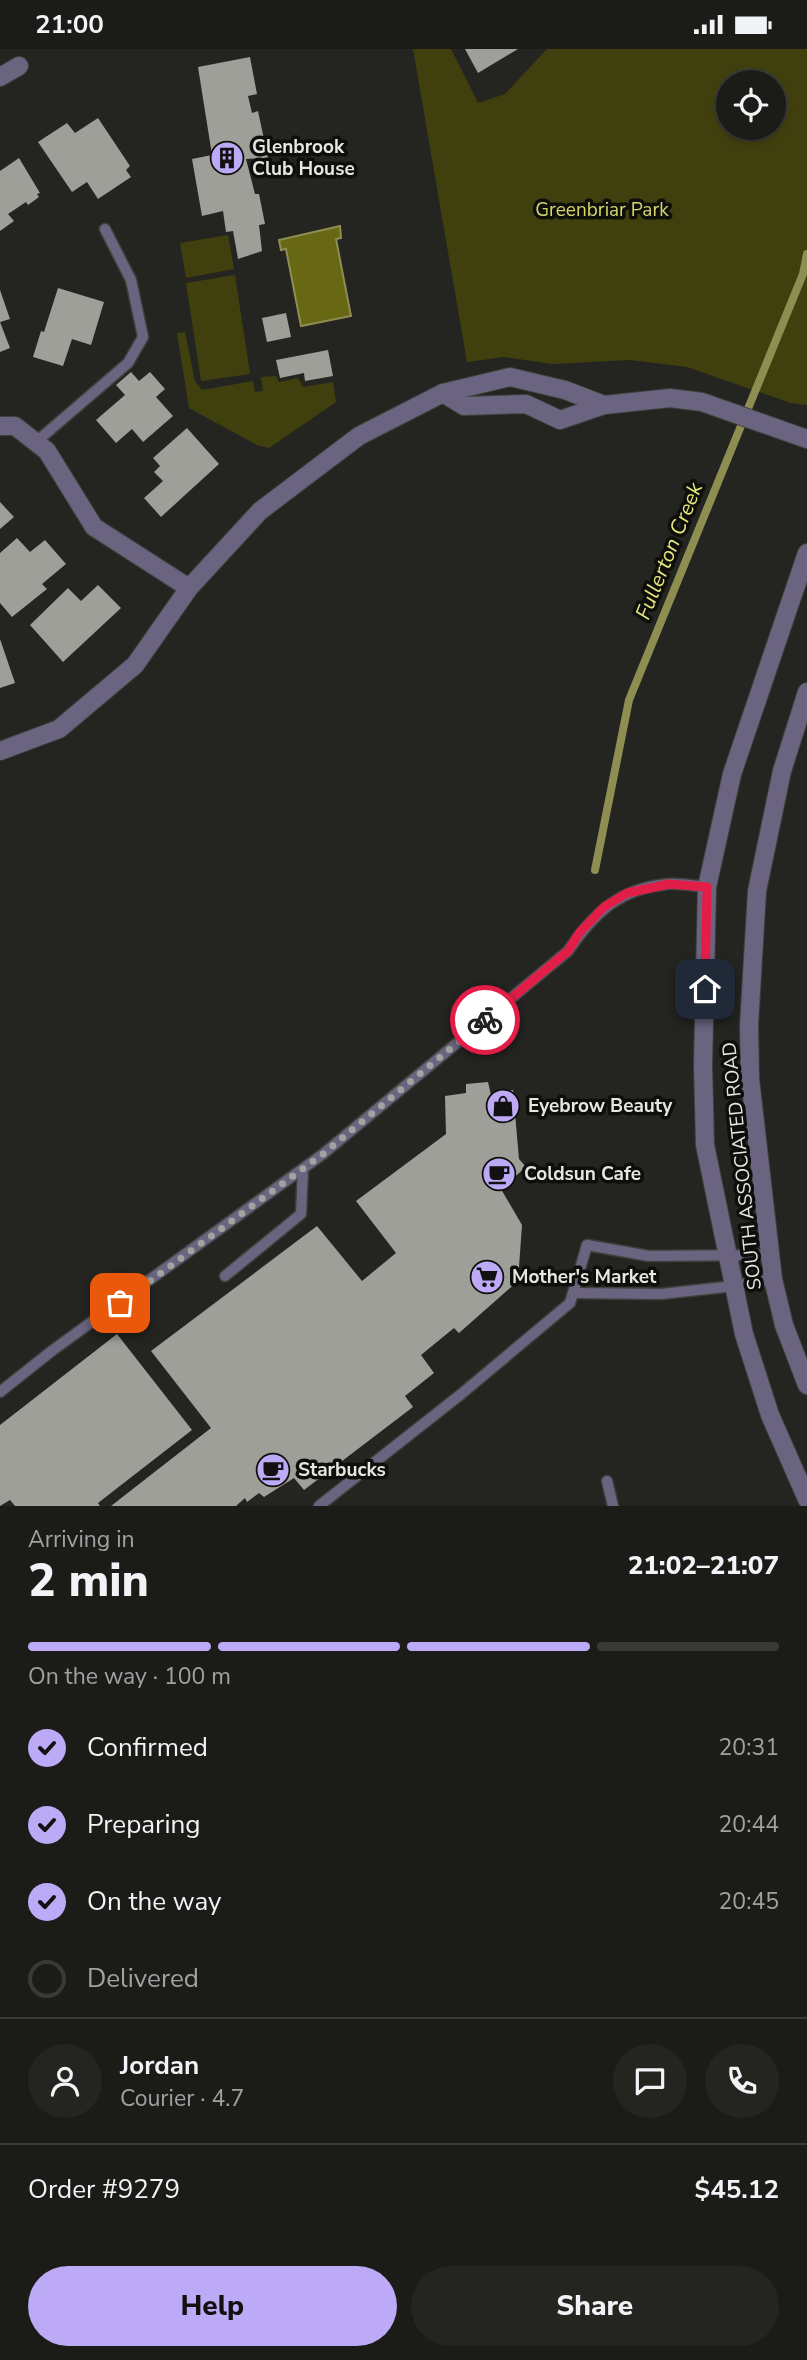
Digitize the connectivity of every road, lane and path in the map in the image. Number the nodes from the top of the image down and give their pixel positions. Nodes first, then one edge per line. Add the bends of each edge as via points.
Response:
1 (19, 66) dead end
2 (0, 77) edge
3 (105, 229) dead end
4 (443, 393) junction
5 (604, 405) junction
6 (7, 426) edge
7 (807, 439) edge
8 (36, 442) junction
9 (807, 553) edge
10 (189, 588) junction
11 (807, 692) edge
12 (0, 751) edge
13 (707, 887) junction
14 (303, 1169) junction
15 (770, 1255) junction
16 (727, 1256) junction
17 (225, 1276) dead end
18 (772, 1279) junction
19 (734, 1286) junction
20 (573, 1293) junction
21 (807, 1385) edge
22 (0, 1392) edge
23 (607, 1481) dead end
24 (807, 1499) edge
25 (319, 1506) edge
26 (613, 1506) edge

1 - 2 street
3 - 8 lane via 131,280 143,337 128,363
4 - 5 street via 510,377
4 - 5 street via 464,406 526,404 560,420
4 - 10 street via 359,436 260,511
5 - 7 street via 670,398 702,402
6 - 8 street
8 - 10 street via 47,451 94,527
9 - 13 street, SOUTH ASSOCIATED ROAD via 732,774
10 - 12 street via 135,665 59,729
11 - 15 street, SOUTH ASSOCIATED ROAD via 782,771 757,891 751,971 750,1079
13 - 14 lane via 669,884 627,893 604,907 568,951
13 - 16 street, SOUTH ASSOCIATED ROAD via 705,1145
14 - 17 lane via 301,1214
14 - 22 lane
15 - 16 lane
15 - 18 street, SOUTH ASSOCIATED ROAD
16 - 19 street, SOUTH ASSOCIATED ROAD
16 - 20 lane via 649,1257 587,1245
18 - 19 lane
18 - 21 street, SOUTH ASSOCIATED ROAD
19 - 20 lane via 661,1294
19 - 24 street, SOUTH ASSOCIATED ROAD via 769,1415
20 - 25 lane via 570,1303
23 - 26 lane

